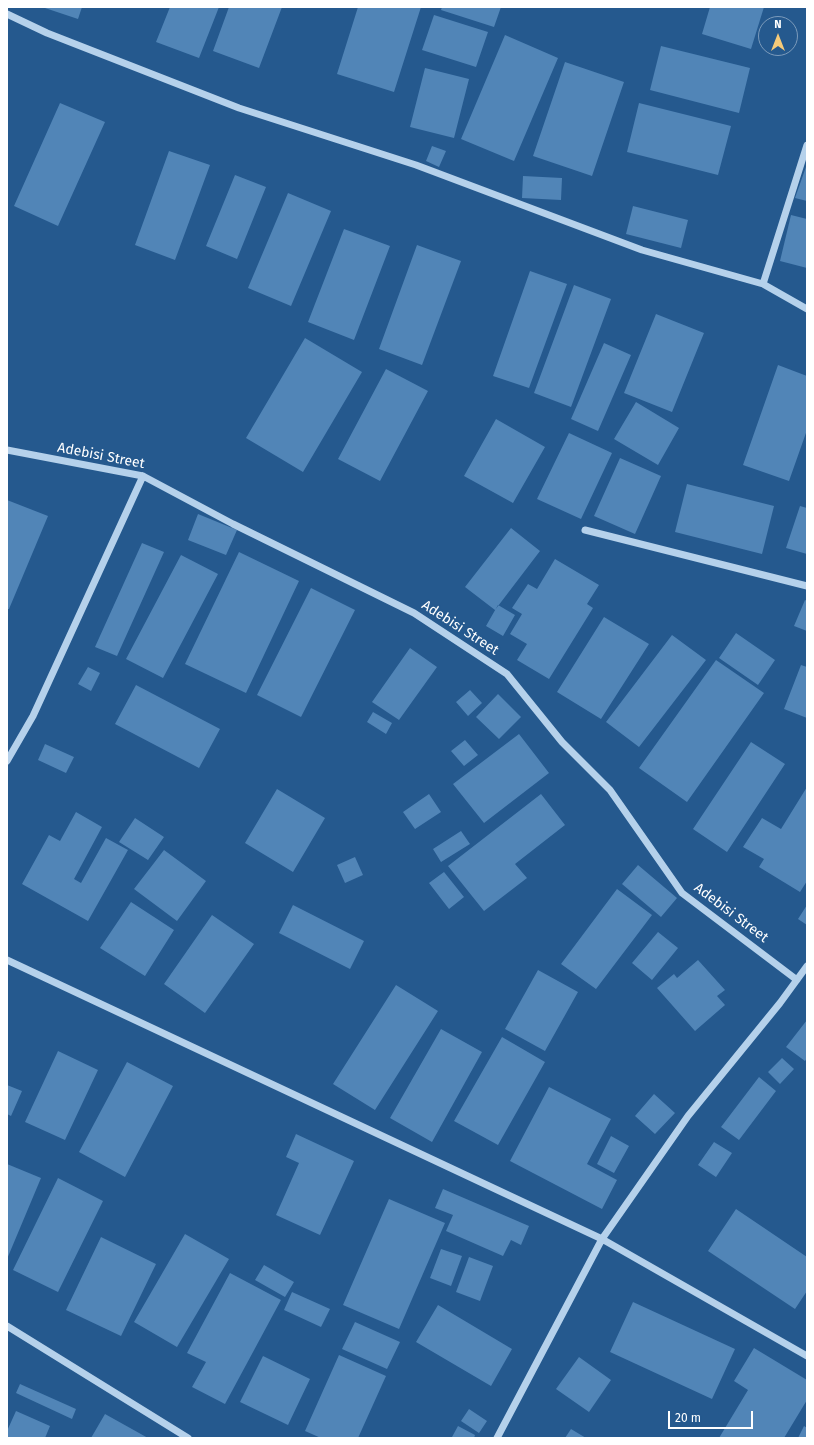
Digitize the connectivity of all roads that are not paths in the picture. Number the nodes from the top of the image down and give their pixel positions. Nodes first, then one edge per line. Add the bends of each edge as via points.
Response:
1 (7, 14) edge
2 (807, 145) edge
3 (763, 284) junction
4 (807, 309) edge
5 (7, 450) edge
6 (143, 476) junction
7 (585, 530) dead end
8 (807, 586) edge
9 (7, 761) edge
10 (7, 960) edge
11 (807, 966) edge
12 (797, 980) junction
13 (602, 1239) junction
14 (7, 1326) edge
15 (807, 1356) edge
16 (188, 1438) edge
17 (497, 1438) edge

1 - 3 street via 47,33 239,108 416,165 642,250
2 - 3 street
3 - 4 street
5 - 6 street, Adebisi Street
6 - 9 street via 33,716
6 - 12 street, Adebisi Street via 233,524 414,613 507,674 562,742 610,790 682,892
7 - 8 street
10 - 13 street
11 - 12 street
12 - 13 street via 688,1116
13 - 15 street
13 - 17 street
14 - 16 street

